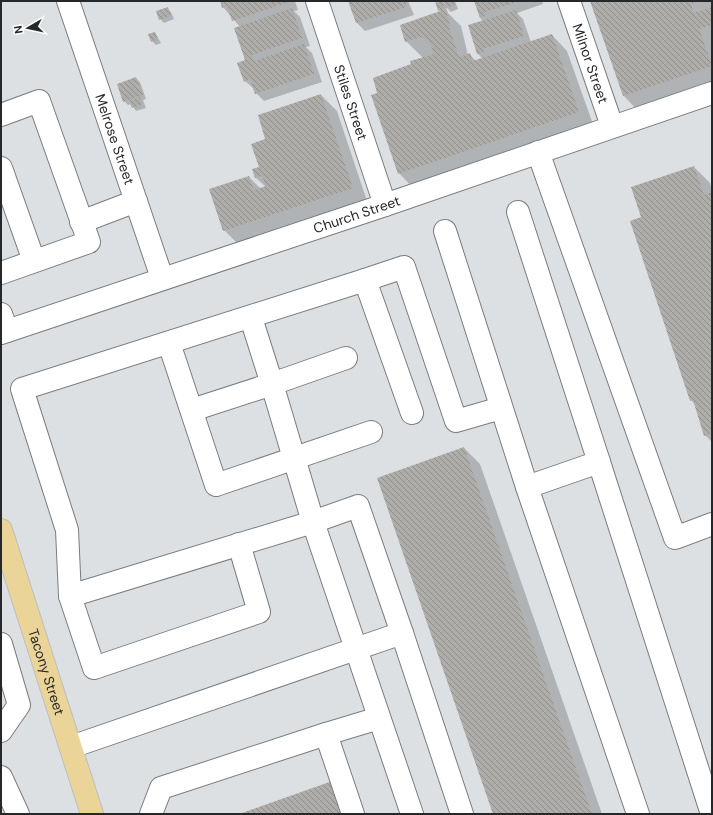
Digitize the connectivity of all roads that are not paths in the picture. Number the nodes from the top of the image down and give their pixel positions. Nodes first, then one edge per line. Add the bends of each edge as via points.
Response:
1 (68, 1) edge
2 (317, 1) edge
3 (569, 1) edge
4 (712, 93) edge
5 (1, 115) edge
6 (612, 126) junction
7 (538, 152) junction
8 (1, 168) edge
9 (136, 201) junction
10 (385, 205) junction
11 (518, 212) dead end
12 (82, 222) junction
13 (445, 231) dead end
14 (34, 261) junction
15 (1, 273) edge
16 (162, 278) junction
17 (365, 280) junction
18 (251, 318) junction
19 (3, 326) edge
20 (169, 343) junction
21 (346, 358) dead end
22 (272, 384) junction
23 (501, 408) junction
24 (192, 410) junction
25 (412, 413) dead end
26 (371, 432) dead end
27 (295, 457) junction
28 (599, 462) junction
29 (527, 487) junction
30 (313, 522) junction
31 (712, 524) edge
32 (1, 530) edge
33 (239, 544) junction
34 (70, 596) junction
35 (402, 633) junction
36 (1, 644) edge
37 (356, 649) junction
38 (379, 718) junction
39 (1, 730) edge
40 (326, 734) junction
41 (71, 747) junction
42 (1, 777) edge
43 (710, 808) dead end
44 (18, 814) edge
45 (92, 814) edge
46 (151, 814) edge
47 (354, 814) edge
48 (412, 814) edge
49 (462, 814) edge
50 (638, 814) edge

1 - 9 street, Melrose Street
2 - 10 street, Stiles Street
3 - 6 street, Milnor Street
4 - 6 street, Church Street
5 - 12 street via 39,101
6 - 7 street, Church Street
7 - 10 street, Church Street
7 - 31 street via 675,538
8 - 14 street
9 - 12 street
9 - 16 street, Melrose Street
10 - 16 street, Church Street
11 - 28 street
12 - 14 street via 89,242
13 - 23 street
14 - 15 street
16 - 19 street, Church Street
17 - 18 street
17 - 23 street via 404,267 456,421
17 - 25 street
18 - 20 street
18 - 22 street
20 - 24 street
20 - 34 street via 22,389 67,530
21 - 22 street
22 - 24 street
22 - 27 street
23 - 29 street
24 - 27 street via 216,485
26 - 27 street
27 - 30 street
28 - 29 street
28 - 43 street
29 - 50 street
30 - 33 street
30 - 35 street via 358,506
30 - 37 street
32 - 41 main road, Tacony Street
33 - 34 street
33 - 34 street via 258,612 94,668
35 - 37 street
35 - 49 street
36 - 39 street via 18,705
37 - 38 street
37 - 41 street
38 - 40 street
38 - 48 street
40 - 46 street via 161,788
40 - 47 street
41 - 45 main road, Tacony Street
42 - 44 street

